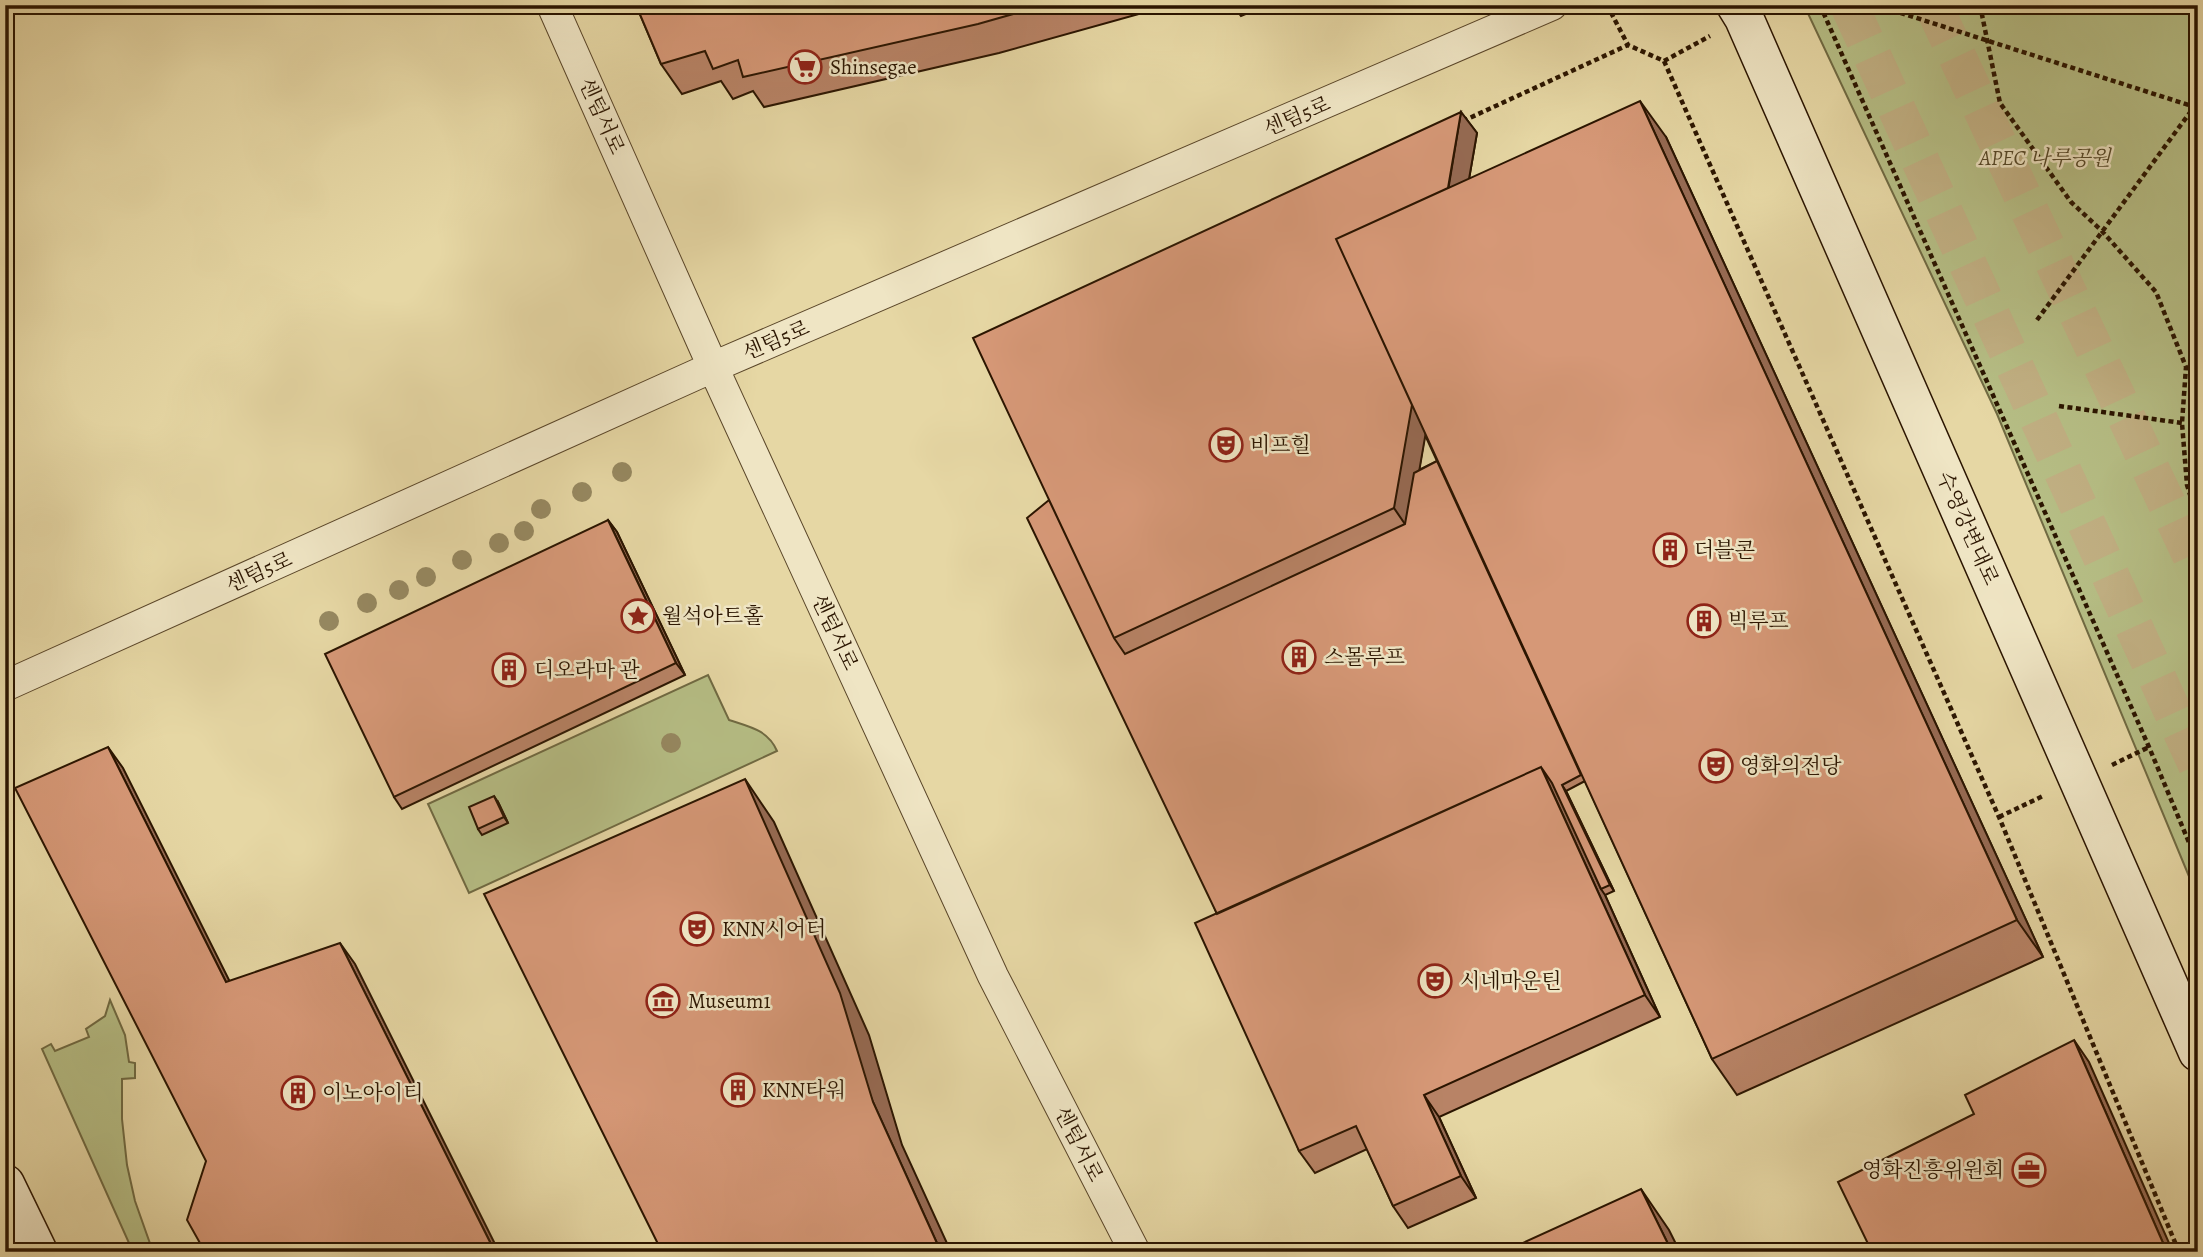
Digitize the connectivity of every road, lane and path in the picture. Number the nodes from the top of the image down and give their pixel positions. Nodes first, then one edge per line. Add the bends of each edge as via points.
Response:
1 (552, 5) edge
2 (1552, 5) edge
3 (1607, 5) edge
4 (1736, 5) edge
5 (1819, 5) edge
6 (1876, 5) edge
7 (1980, 5) edge
8 (1986, 39) junction
9 (1628, 46) junction
10 (2196, 108) edge
11 (1453, 125) edge
12 (2102, 231) junction
13 (2037, 320) dead end
14 (713, 368) junction
15 (2059, 405) dead end
16 (2182, 423) junction
17 (2198, 520) edge
18 (5, 687) edge
19 (2198, 811) edge
20 (2190, 833) dead end
21 (2198, 864) edge
22 (2198, 1052) edge
23 (5, 1184) edge
24 (38, 1252) edge
25 (1135, 1252) edge
26 (2179, 1252) edge

1 - 14 street, 센텀서로
2 - 14 street, 센텀5로
3 - 9 path
4 - 22 main road, 수영강변대로
5 - 21 path
6 - 8 path
7 - 8 path
8 - 10 path
8 - 12 path via 2000,103 2071,202
9 - 11 path
9 - 26 path via 1664,61 1999,817
10 - 12 path
12 - 13 path
12 - 16 path via 2156,292 2186,367
14 - 18 street, 센텀5로
14 - 25 street, 센텀서로 via 993,976
15 - 16 path
16 - 17 path via 2187,485
19 - 20 path
23 - 24 main road

